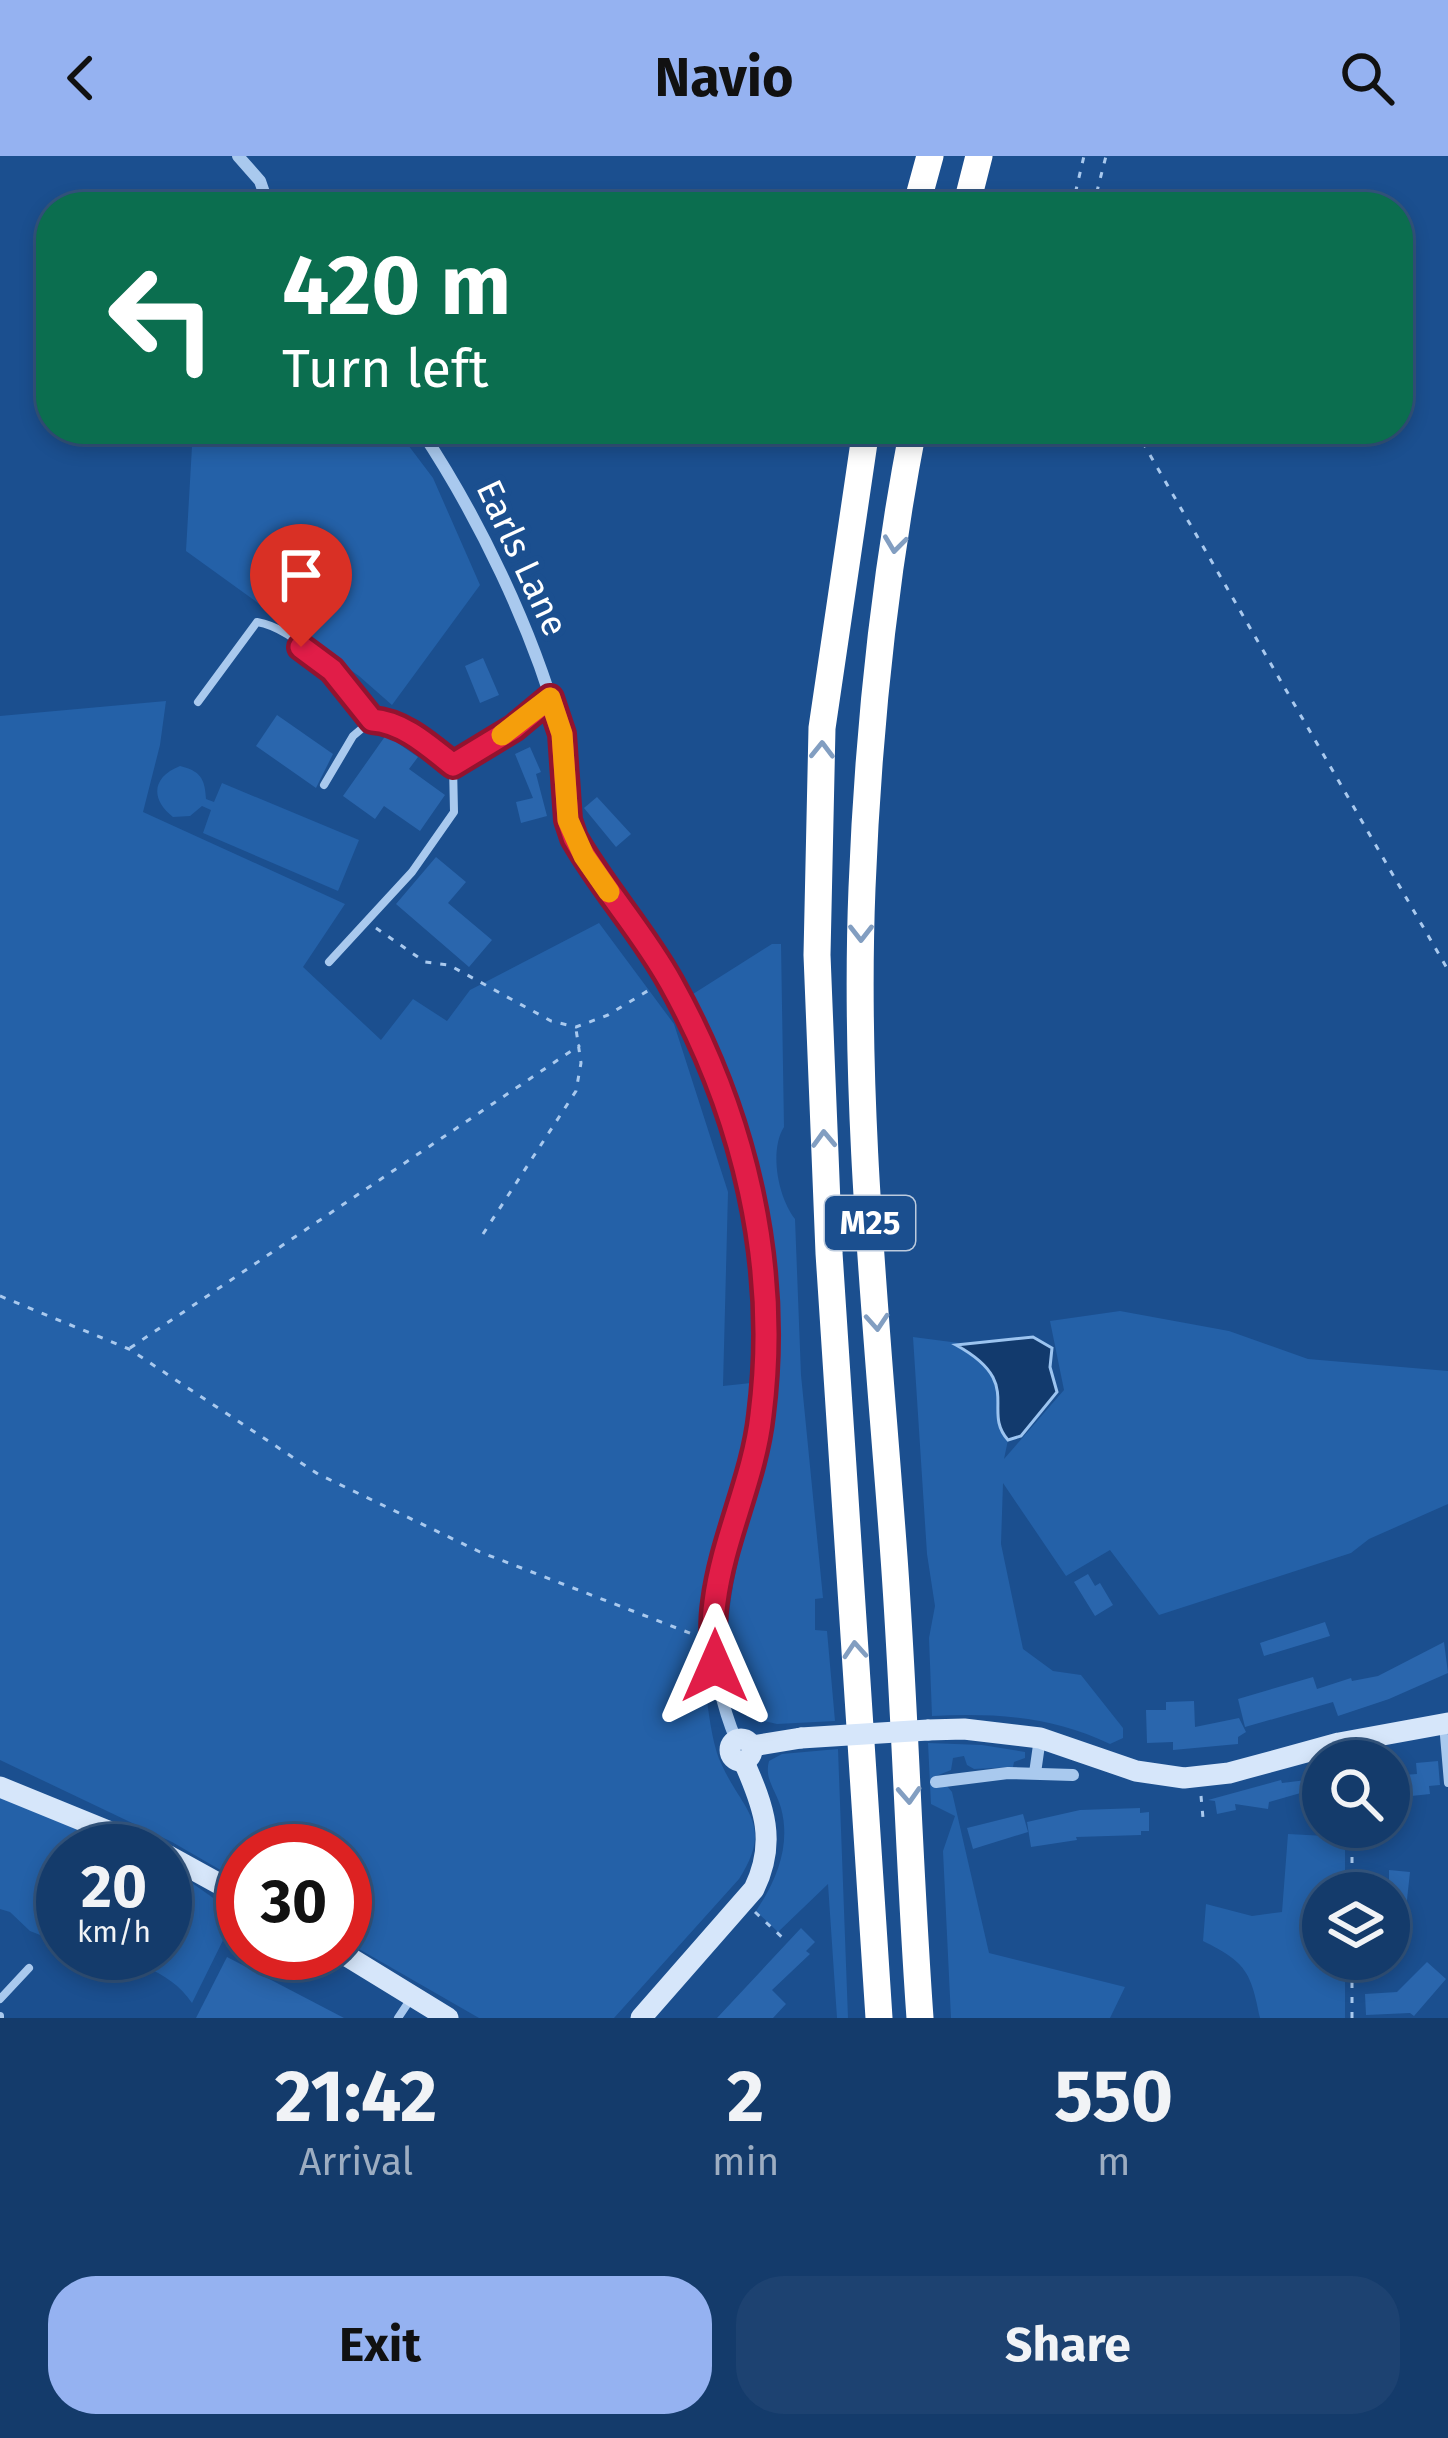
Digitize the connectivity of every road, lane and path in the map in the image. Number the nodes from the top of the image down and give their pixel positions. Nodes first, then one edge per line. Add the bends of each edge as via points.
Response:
1 (238, 156) edge
2 (930, 156) edge
3 (979, 156) edge
4 (1084, 156) edge
5 (1106, 156) edge
6 (264, 192) edge
7 (920, 192) edge
8 (969, 192) edge
9 (1076, 192) edge
10 (1097, 192) edge
11 (430, 444) edge
12 (864, 444) edge
13 (911, 444) edge
14 (1144, 444) edge
15 (550, 698) junction
16 (198, 702) dead end
17 (372, 720) junction
18 (453, 765) junction
19 (324, 784) dead end
20 (365, 919) junction
21 (329, 962) dead end
22 (1448, 970) edge
23 (669, 979) junction
24 (576, 1027) junction
25 (580, 1045) junction
26 (483, 1234) dead end
27 (0, 1296) edge
28 (128, 1349) junction
29 (713, 1642) junction
30 (1446, 1723) edge
31 (1040, 1738) junction
32 (744, 1749) junction
33 (1035, 1773) junction
34 (1073, 1775) dead end
35 (1199, 1777) junction
36 (936, 1782) dead end
37 (1448, 1783) edge
38 (0, 1786) edge
39 (1203, 1818) dead end
40 (91, 1824) edge
41 (743, 1901) junction
42 (785, 1940) dead end
43 (29, 1968) dead end
44 (372, 1970) edge
45 (1352, 1980) edge
46 (414, 1994) junction
47 (0, 1999) edge
48 (398, 2018) edge
49 (448, 2018) edge
50 (641, 2018) edge
51 (879, 2018) edge
52 (920, 2018) edge
53 (1352, 2018) edge

1 - 6 street
2 - 7 highway
3 - 8 highway
4 - 9 path
5 - 10 path
11 - 15 street, Earls Lane via 511,599
51 -> 12 highway, M25 via 817,955 822,728
13 -> 52 highway, M25 via 871,726 861,1025
14 - 22 path
15 - 18 lane
15 - 23 street, Earls Lane via 574,838
16 - 17 lane via 257,622 332,670
17 - 18 lane via 422,740
17 - 19 lane
18 - 20 lane via 454,812 412,872
20 - 21 lane
20 - 24 path via 425,962 449,964
23 - 24 path
23 - 29 street, Earls Lane via 730,1108 762,1257 761,1417 715,1601
24 - 25 path
25 - 26 path via 576,1091
25 - 28 path
27 - 28 path
28 - 29 path via 318,1474 480,1552
29 - 32 street, Earls Lane via 720,1694
30 - 35 street
30 - 37 lane
31 - 32 street, bridge via 928,1730
31 - 33 street
31 - 35 street via 1136,1771
32 - 41 street via 769,1832 764,1869
33 - 34 street
33 - 36 street
35 - 39 path
38 - 40 street
41 - 42 path
41 - 50 street
43 - 47 lane
44 - 46 street
45 - 53 path
46 - 48 lane
46 - 49 street

